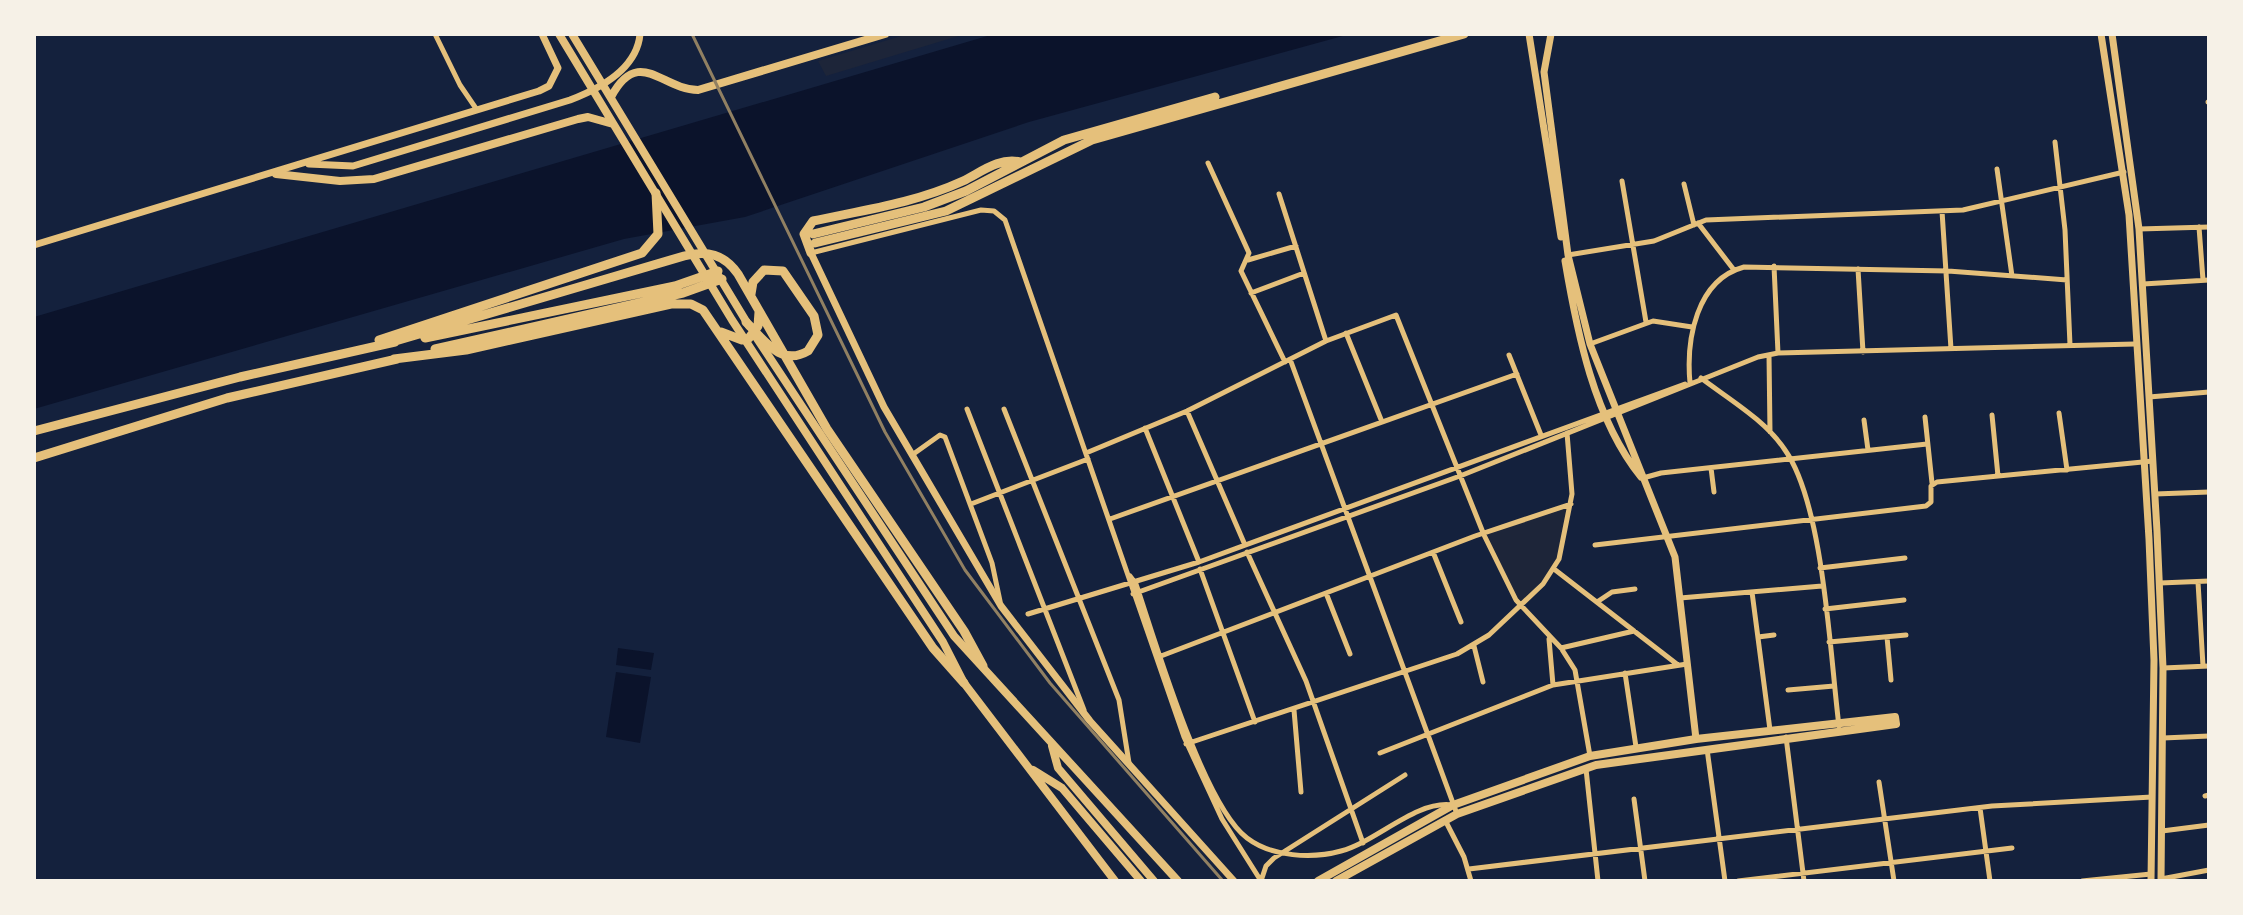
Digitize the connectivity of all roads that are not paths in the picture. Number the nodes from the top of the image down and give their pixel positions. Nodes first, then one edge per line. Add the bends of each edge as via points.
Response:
1 (435, 34) edge
2 (542, 34) edge
3 (559, 34) edge
4 (572, 34) edge
5 (640, 34) edge
6 (885, 34) edge
7 (1464, 34) edge
8 (1529, 34) edge
9 (1551, 34) edge
10 (2101, 34) edge
11 (2112, 34) edge
12 (1443, 36) edge
13 (611, 97) junction
14 (478, 111) junction
15 (614, 124) junction
16 (2055, 142) dead end
17 (1020, 162) junction
18 (1208, 163) dead end
19 (306, 164) junction
20 (1997, 169) dead end
21 (2124, 172) junction
22 (276, 174) junction
23 (1622, 181) dead end
24 (1684, 184) dead end
25 (2061, 185) junction
26 (656, 193) junction
27 (1279, 194) dead end
28 (2003, 203) junction
29 (1942, 211) junction
30 (1696, 224) junction
31 (2199, 227) junction
32 (2209, 227) edge
33 (2139, 229) junction
34 (813, 243) junction
35 (34, 245) edge
36 (1633, 245) junction
37 (1296, 246) junction
38 (1568, 255) junction
39 (1247, 260) junction
40 (1774, 266) junction
41 (1858, 269) junction
42 (1734, 270) junction
43 (1948, 271) junction
44 (1304, 273) junction
45 (2012, 276) junction
46 (2067, 280) junction
47 (2206, 280) edge
48 (2143, 284) junction
49 (1251, 293) junction
50 (751, 297) junction
51 (759, 312) junction
52 (746, 322) junction
53 (1646, 322) junction
54 (1692, 327) junction
55 (721, 332) junction
56 (1346, 333) junction
57 (1326, 341) junction
58 (392, 342) junction
59 (1590, 344) junction
60 (2135, 344) junction
61 (2070, 345) junction
62 (1951, 349) junction
63 (351, 350) junction
64 (1863, 352) junction
65 (1778, 353) junction
66 (1509, 355) dead end
67 (1769, 355) junction
68 (394, 359) junction
69 (1288, 360) junction
70 (1517, 374) junction
71 (1701, 378) junction
72 (1688, 383) junction
73 (2209, 392) edge
74 (2149, 397) junction
75 (1432, 404) junction
76 (967, 409) dead end
77 (1004, 409) dead end
78 (1187, 411) junction
79 (1616, 412) junction
80 (2059, 413) dead end
81 (1606, 415) junction
82 (1992, 415) dead end
83 (1925, 417) dead end
84 (1864, 420) dead end
85 (1382, 422) junction
86 (1565, 427) junction
87 (1145, 428) junction
88 (34, 431) edge
89 (1770, 432) junction
90 (1567, 434) junction
91 (1541, 435) junction
92 (1323, 442) junction
93 (1927, 444) junction
94 (1868, 450) junction
95 (911, 456) junction
96 (1087, 456) junction
97 (34, 458) edge
98 (1791, 459) junction
99 (2149, 462) junction
100 (1456, 468) junction
101 (1711, 468) junction
102 (2067, 470) junction
103 (1460, 476) junction
104 (1998, 476) junction
105 (1216, 478) junction
106 (1643, 478) junction
107 (1031, 481) junction
108 (1932, 484) junction
109 (1714, 492) dead end
110 (2209, 492) edge
111 (999, 493) junction
112 (1172, 494) junction
113 (2155, 494) junction
114 (971, 504) junction
115 (1571, 504) junction
116 (1347, 509) junction
117 (1350, 517) junction
118 (1110, 519) junction
119 (1810, 520) junction
120 (1484, 535) junction
121 (1669, 537) junction
122 (1595, 545) dead end
123 (1246, 549) junction
124 (1433, 552) junction
125 (1905, 558) dead end
126 (1200, 566) junction
127 (1820, 568) junction
128 (1554, 569) junction
129 (1371, 576) junction
130 (2209, 581) edge
131 (2198, 582) junction
132 (2160, 583) junction
133 (1133, 585) junction
134 (1822, 586) junction
135 (1635, 589) dead end
136 (1136, 592) junction
137 (1752, 592) junction
138 (1326, 593) junction
139 (1680, 598) junction
140 (1079, 600) junction
141 (1904, 600) dead end
142 (1597, 602) junction
143 (1001, 606) junction
144 (1520, 606) junction
145 (1045, 609) junction
146 (1825, 609) junction
147 (1028, 614) dead end
148 (1274, 614) junction
149 (1461, 622) dead end
150 (1635, 631) junction
151 (1223, 633) junction
152 (1774, 635) dead end
153 (1906, 635) dead end
154 (1758, 637) junction
155 (1887, 637) junction
156 (1549, 638) junction
157 (1829, 642) junction
158 (1474, 646) junction
159 (1561, 648) junction
160 (1350, 654) dead end
161 (1161, 656) junction
162 (1683, 665) junction
163 (983, 666) junction
164 (2206, 666) edge
165 (2163, 668) junction
166 (1406, 671) junction
167 (1625, 673) junction
168 (1577, 679) junction
169 (1891, 680) dead end
170 (1483, 682) dead end
171 (964, 683) junction
172 (1553, 685) junction
173 (1834, 686) junction
174 (1788, 690) dead end
175 (1314, 703) junction
176 (1294, 710) junction
177 (1090, 721) junction
178 (1255, 722) junction
179 (1839, 726) junction
180 (1770, 730) junction
181 (1785, 733) junction
182 (1429, 734) junction
183 (2209, 736) edge
184 (2163, 738) junction
185 (1696, 739) junction
186 (1189, 743) junction
187 (1052, 746) junction
188 (1636, 747) junction
189 (1707, 749) junction
190 (1380, 753) dead end
191 (1590, 756) junction
192 (1029, 767) junction
193 (1130, 768) junction
194 (1586, 768) junction
195 (1405, 775) dead end
196 (1879, 782) dead end
197 (1301, 792) dead end
198 (2154, 797) junction
199 (1634, 799) dead end
200 (1980, 808) junction
201 (1455, 809) junction
202 (1351, 812) junction
203 (1445, 819) junction
204 (1885, 819) junction
205 (2209, 825) edge
206 (1797, 829) junction
207 (2162, 831) junction
208 (1719, 838) junction
209 (1363, 843) junction
210 (1641, 848) junction
211 (2012, 848) dead end
212 (1986, 851) junction
213 (1285, 853) junction
214 (1595, 853) junction
215 (1892, 863) junction
216 (1469, 869) junction
217 (2209, 870) edge
218 (2151, 877) edge
219 (1804, 878) edge
220 (1338, 880) edge
221 (2161, 880) edge
222 (1115, 881) edge
223 (1141, 881) edge
224 (1154, 881) edge
225 (1178, 881) edge
226 (1234, 881) edge
227 (1261, 881) edge
228 (1318, 881) edge
229 (1471, 881) edge
230 (1598, 881) edge
231 (1645, 881) edge
232 (1725, 881) edge
233 (1738, 881) edge
234 (1894, 881) edge
235 (1990, 881) edge
236 (2082, 881) edge

1 - 14 street
2 - 14 street via 558,68 549,86
3 - 15 main road
4 - 13 main road
5 - 19 street via 630,62 570,100 353,166
6 - 13 main road via 698,90 681,88 655,73 633,74
7 - 12 main road
8 - 81 street via 1577,328
9 - 38 street via 1544,72
10 - 21 street
11 - 33 street
12 - 17 main road via 1081,134
12 - 34 main road via 1092,140 946,211
13 - 52 main road
14 - 19 street
15 - 22 main road via 578,119 374,179
15 - 26 main road
16 - 25 street
17 - 34 main road via 938,202
17 - 34 main road via 1001,162 905,202 813,221 804,234
18 - 39 street via 1249,253
19 - 22 street
20 - 28 street
21 - 25 street
21 - 60 street
22 - 35 street
23 - 36 street
24 - 30 street
25 - 28 street
25 - 46 street
26 - 63 main road via 660,225 642,253
26 - 171 main road via 821,460 943,642
27 - 37 street
28 - 29 street
28 - 45 street
29 - 30 street
29 - 43 street
30 - 36 street
30 - 42 street
31 - 32 street
31 - 33 street
31 - 47 street
33 - 48 street
34 - 95 street
34 - 96 street via 981,210 1000,215
36 - 38 street
36 - 53 street
37 - 39 street
37 - 44 street
38 - 59 street
39 - 49 street via 1240,268
40 - 41 street
40 - 42 street
40 - 65 street
41 - 43 street
41 - 64 street
42 - 54 street via 1716,284
43 - 45 street
43 - 62 street
44 - 49 street
44 - 57 street
45 - 46 street
46 - 61 street
47 - 48 street
48 - 74 street
49 - 69 street
50 - 51 main road
50 - 52 main road via 757,275 777,268 789,275 809,307 818,335 797,357 778,353
50 - 58 main road via 733,266 702,253
51 - 55 main road via 758,326 749,338
51 - 163 main road via 827,429
52 - 163 main road via 954,636
53 - 54 street
53 - 59 street
54 - 72 street
55 - 68 main road via 697,307 671,304 466,350
55 - 171 main road via 933,648
56 - 57 street
56 - 75 street via 1397,316
56 - 85 street
57 - 69 street
58 - 63 main road
58 - 68 main road via 720,275 683,293
59 - 79 street
60 - 61 street
60 - 99 street
61 - 62 street
62 - 64 street
63 - 88 main road
64 - 65 street
65 - 67 street
66 - 70 street
67 - 71 street
67 - 89 street
68 - 97 main road via 213,402
69 - 78 street
69 - 92 street
70 - 75 street
70 - 91 street
71 - 72 street
71 - 89 street
72 - 79 street
73 - 74 street
74 - 99 street
75 - 85 street
75 - 100 street
76 - 111 street
77 - 107 street
78 - 87 street
78 - 105 street
79 - 81 street
79 - 106 street
80 - 102 street
81 - 86 street
81 - 90 street
81 - 106 street
82 - 104 street
83 - 93 street
84 - 94 street
85 - 92 street
86 - 90 street
86 - 91 street
87 - 96 street
87 - 112 street
89 - 98 street
90 - 103 street
90 - 115 street
91 - 100 street
92 - 105 street
92 - 116 street
93 - 94 street
93 - 108 street
94 - 98 street
95 - 114 street via 944,435
95 - 143 street
96 - 107 street
96 - 118 street
98 - 101 street
98 - 119 street
99 - 102 street
99 - 113 street
99 - 198 street
100 - 103 street
100 - 116 street
101 - 106 street
101 - 109 street
102 - 104 street
103 - 117 street
103 - 120 street
104 - 108 street
105 - 112 street
105 - 123 street
106 - 121 street
107 - 111 street
107 - 140 street
108 - 119 street via 1926,506
110 - 113 street
111 - 114 street
111 - 145 street
112 - 118 street
112 - 126 street
113 - 132 street
114 - 143 street
115 - 120 street
115 - 128 street
116 - 117 street
116 - 123 street
117 - 123 street
117 - 129 street
118 - 133 street
119 - 121 street
119 - 127 street
120 - 124 street
120 - 144 street
121 - 122 street
121 - 139 street
123 - 126 street
123 - 148 street
124 - 129 street
124 - 149 street
125 - 127 street
126 - 133 street
126 - 136 street
126 - 151 street
127 - 134 street
128 - 142 street
128 - 144 street
129 - 138 street
129 - 166 street
130 - 131 street
131 - 132 street
131 - 164 street
132 - 165 street
133 - 136 street
133 - 140 street
134 - 137 street
134 - 146 street
135 - 142 street via 1612,592
136 - 161 street
136 - 186 street
137 - 139 street
137 - 154 street
138 - 148 street
138 - 160 street
139 - 162 street
140 - 145 street
140 - 193 street via 1119,700
141 - 146 street
142 - 150 street
143 - 177 street
144 - 156 street
144 - 158 street
145 - 147 street
145 - 177 street
146 - 157 street
148 - 151 street
148 - 175 street
150 - 159 street
150 - 162 street
151 - 161 street
151 - 178 street
152 - 154 street
153 - 155 street
154 - 180 street
155 - 157 street
155 - 169 street
156 - 159 street
156 - 172 street
157 - 173 street
158 - 166 street
158 - 170 street
159 - 168 street
161 - 186 street
162 - 167 street
162 - 185 street
163 - 187 main road
164 - 165 street
165 - 184 street
166 - 175 street
166 - 182 street
167 - 168 street
167 - 188 street
168 - 172 street
168 - 191 street
171 - 192 main road
172 - 182 street
173 - 174 street
173 - 179 street
175 - 176 street
175 - 202 street
176 - 178 street
176 - 197 street
177 - 193 street
178 - 186 street
179 - 179 main road via 1896,723 1894,716
179 - 181 main road
180 - 181 main road
180 - 185 main road
181 - 189 main road
181 - 206 street
182 - 190 street
182 - 201 street
183 - 184 street
184 - 207 street
185 - 188 main road
186 - 213 street via 1233,824 1255,844
186 - 227 street via 1222,819
187 - 224 main road via 1058,768
187 - 225 main road
188 - 191 main road
189 - 194 main road
189 - 208 street
191 - 201 main road
192 - 222 main road
192 - 223 main road via 1062,788
193 - 226 street
194 - 201 main road
194 - 214 street
195 - 202 street
196 - 204 street
198 - 200 street
198 - 218 street
199 - 210 street
200 - 204 street
200 - 212 street
201 - 203 main road
201 - 209 street via 1427,808
201 - 228 main road
202 - 209 street
202 - 213 street
203 - 216 street
203 - 220 main road
204 - 206 street
204 - 215 street
205 - 207 street
206 - 208 street
206 - 219 street
207 - 221 street
208 - 210 street
208 - 232 street
209 - 213 street via 1330,854
210 - 214 street
210 - 231 street
211 - 212 street
212 - 215 street
212 - 235 street
213 - 227 street via 1270,861
214 - 216 street
214 - 230 street
215 - 219 street
215 - 234 street
216 - 229 street
217 - 221 street
218 - 236 street
219 - 233 street

